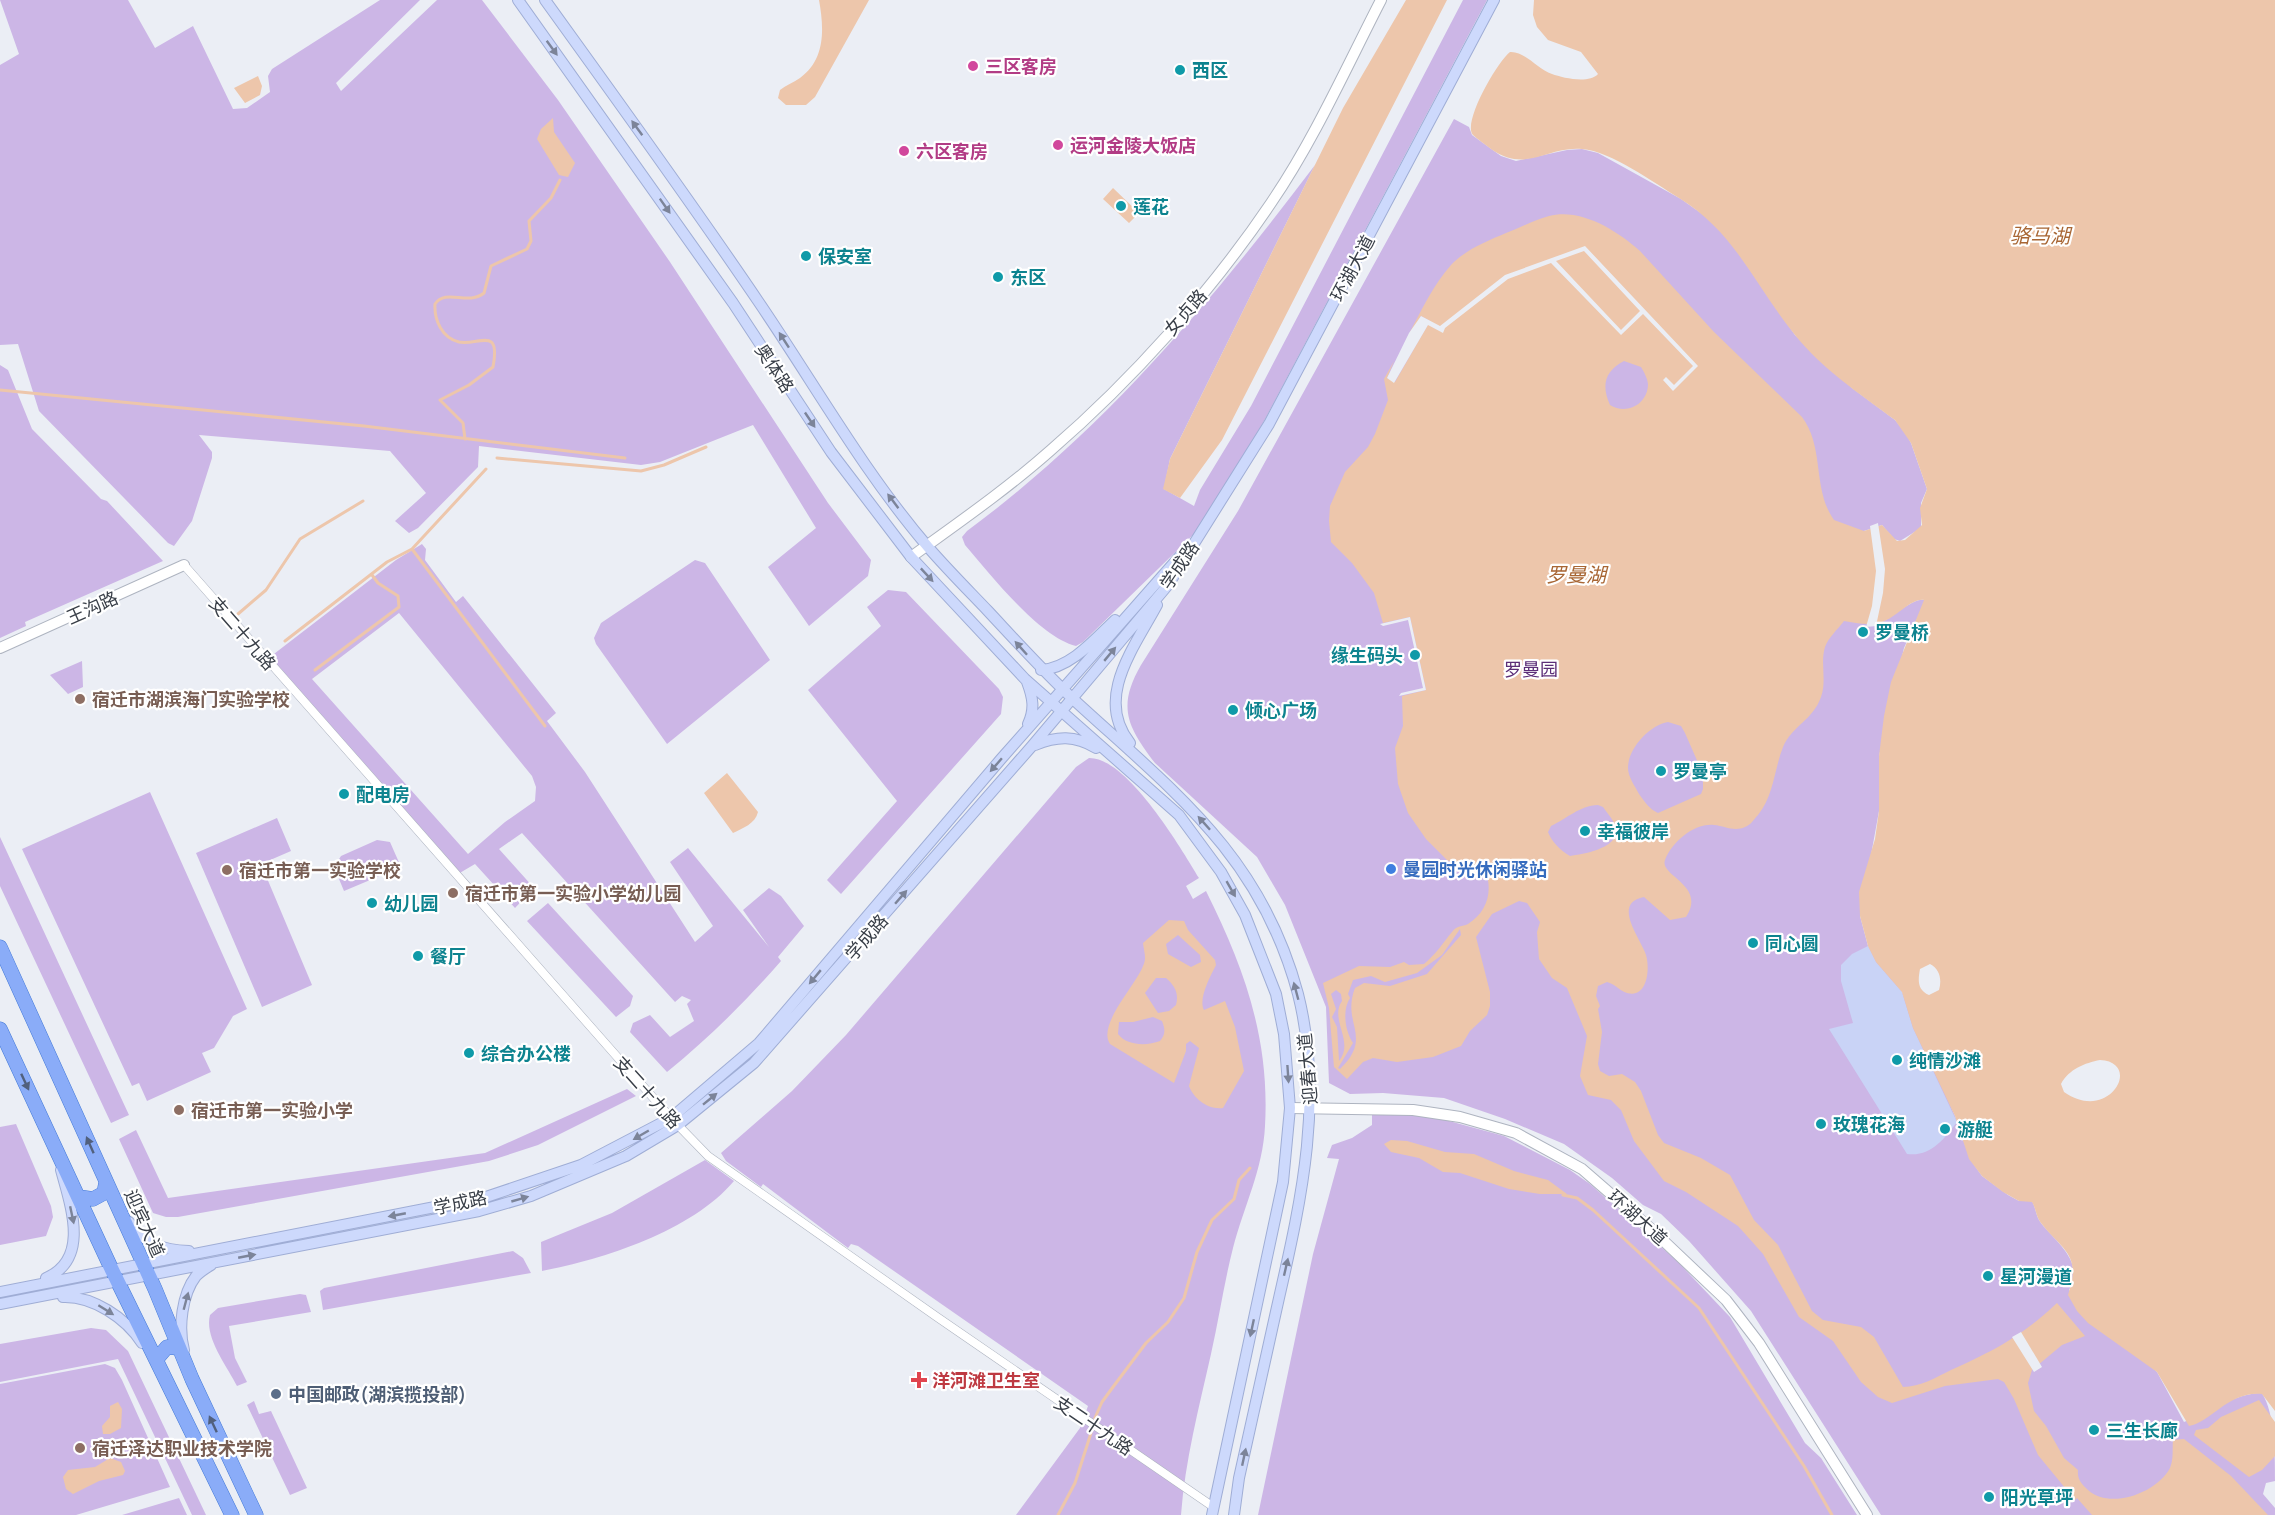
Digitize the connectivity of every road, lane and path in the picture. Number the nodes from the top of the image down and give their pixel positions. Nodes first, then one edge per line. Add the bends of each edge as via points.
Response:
1 (518, 0) edge
2 (545, 0) edge
3 (1381, 0) edge
4 (1494, 0) edge
5 (1202, 531) joint
6 (927, 546) junction
7 (911, 557) junction
8 (184, 565) joint
9 (1166, 580) junction
10 (0, 648) edge
11 (1041, 670) junction
12 (1025, 679) junction
13 (1062, 689) junction
14 (1072, 699) junction
15 (1051, 702) junction
16 (1061, 712) junction
17 (1023, 734) junction
18 (1032, 746) junction
19 (1148, 767) junction
20 (1138, 776) junction
21 (0, 947) edge
22 (0, 1029) edge
23 (1305, 1031) junction
24 (1284, 1034) junction
25 (1290, 1108) junction
26 (1311, 1109) junction
27 (674, 1122) junction
28 (52, 1138) junction
29 (106, 1182) junction
30 (1281, 1193) junction
31 (79, 1197) junction
32 (1302, 1198) junction
33 (117, 1206) junction
34 (214, 1256) junction
35 (146, 1269) junction
36 (115, 1275) junction
37 (28, 1286) junction
38 (0, 1292) edge
39 (30, 1298) junction
40 (0, 1304) edge
41 (179, 1348) junction
42 (156, 1360) junction
43 (192, 1379) junction
44 (171, 1391) junction
45 (1212, 1510) edge
46 (232, 1515) edge
47 (256, 1515) edge
48 (1234, 1515) edge
49 (1867, 1515) edge

1 -> 7 main road, 奥体路 via 728,297 831,452
6 -> 2 main road, 奥体路 via 867,466 701,219
3 - 6 street, 女贞路 via 1293,170 1207,287 1084,421 1012,483
4 - 5 main road, 环湖大道 via 1269,424
5 - 9 main road, 学成路
6 - 7 street, 女贞路
11 -> 6 main road, 奥体路
7 -> 12 main road, 奥体路
8 - 10 street, 王沟路
8 - 27 street, 支二十九路
9 - 11 main road via 1084,649 1058,666
9 - 13 main road, 学成路
14 -> 9 main road, 学成路
9 - 19 main road via 1115,689 1114,713 1121,732
11 - 13 main road, 奥体路
12 - 15 main road, 奥体路
12 - 17 main road via 1033,698 1032,715
13 - 14 main road, 奥体路
13 - 15 main road, 学成路
14 - 16 main road, 学成路
14 - 19 main road, 迎春大道
15 - 16 main road, 奥体路
15 - 17 main road, 学成路
16 - 18 main road, 学成路
16 - 20 main road, 迎春大道
17 -> 27 main road, 学成路 via 759,1043
18 - 20 main road via 1049,739 1077,739
27 -> 18 main road, 学成路 via 754,1063 784,1032
23 -> 19 main road, 迎春大道 via 1278,936 1250,879 1225,845
20 -> 24 main road, 迎春大道 via 1179,815 1234,893 1265,960
29 -> 21 highway, 迎宾大道
22 -> 28 highway
23 - 24 main road
23 - 26 main road, 迎春大道
24 -> 25 main road, 迎春大道
25 - 26 street, 环湖大道
25 - 30 main road, 迎春大道
26 - 32 main road, 迎春大道
26 - 49 street, 环湖大道 via 1413,1110 1460,1117 1516,1133 1593,1177 1726,1300 1759,1342
27 - 34 main road, 学成路 via 626,1156 531,1196 479,1211
27 - 45 street, 支二十九路 via 708,1156
28 - 31 highway
28 -> 37 main road via 74,1224 74,1242 68,1262 57,1273
29 - 31 highway via 104,1194 93,1199
29 - 33 highway, 迎宾大道
30 - 32 main road
30 -> 45 main road, 迎春大道
31 - 36 highway
48 -> 32 main road, 迎春大道 via 1241,1468
33 - 34 main road via 154,1246
33 - 35 highway, 迎宾大道
34 - 35 main road, 学成路
43 -> 34 main road via 182,1342 184,1308 196,1276
35 - 36 main road, 学成路
35 - 41 highway, 迎宾大道
36 - 37 main road, 学成路
36 - 39 main road, 学成路
36 - 42 highway
37 - 38 main road, 学成路
39 - 40 main road, 学成路
39 -> 44 main road via 78,1296 116,1316 136,1334
41 - 42 highway via 167,1347
41 - 43 highway, 迎宾大道
42 - 44 highway
47 -> 43 highway, 迎宾大道
44 - 46 highway

